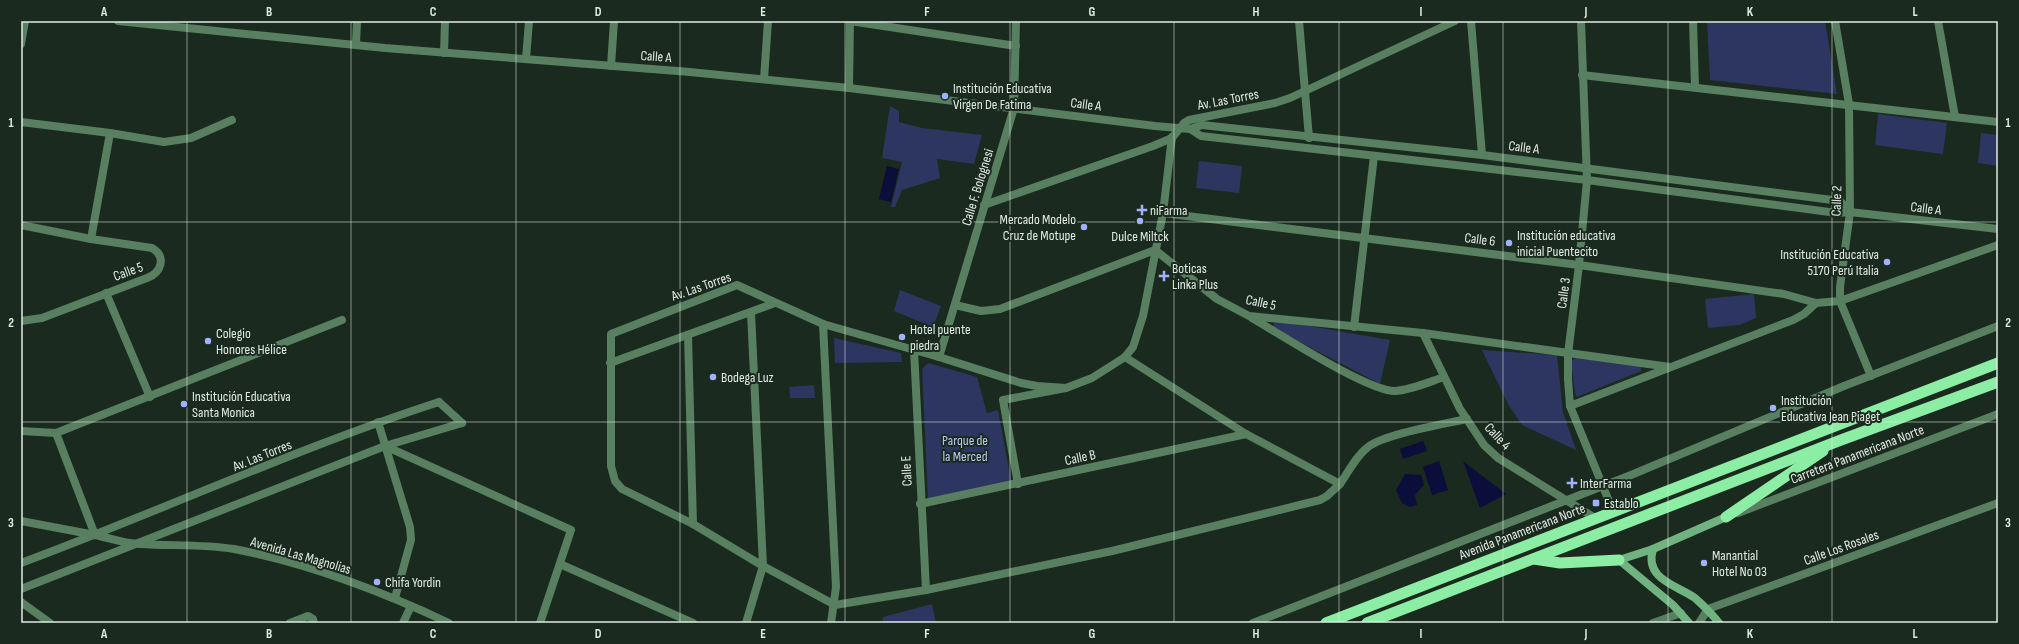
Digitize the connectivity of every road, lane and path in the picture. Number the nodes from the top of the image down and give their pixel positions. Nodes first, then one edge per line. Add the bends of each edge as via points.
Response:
1 (25, 21) edge
2 (118, 21) edge
3 (358, 21) edge
4 (445, 21) edge
5 (529, 21) edge
6 (614, 21) edge
7 (768, 21) edge
8 (1016, 21) edge
9 (1299, 21) edge
10 (1455, 21) edge
11 (1471, 21) edge
12 (1581, 21) edge
13 (1693, 21) edge
14 (1835, 21) edge
15 (1938, 21) edge
16 (21, 44) edge
17 (356, 44) junction
18 (1016, 46) junction
19 (444, 53) junction
20 (526, 60) junction
21 (611, 66) junction
22 (1582, 75) junction
23 (764, 80) junction
24 (1695, 87) junction
25 (849, 88) junction
26 (1304, 90) junction
27 (1849, 104) junction
28 (1014, 108) junction
29 (1955, 117) junction
30 (232, 120) dead end
31 (21, 122) edge
32 (1998, 122) edge
33 (1180, 128) junction
34 (1190, 129) junction
35 (110, 133) junction
36 (1172, 137) junction
37 (1309, 138) junction
38 (1374, 156) junction
39 (1482, 156) junction
40 (1587, 168) junction
41 (1587, 180) junction
42 (984, 205) junction
43 (1850, 212) junction
44 (1163, 213) junction
45 (21, 225) edge
46 (1998, 229) edge
47 (1364, 238) junction
48 (91, 239) junction
49 (1998, 245) edge
50 (1155, 250) junction
51 (1579, 265) junction
52 (106, 293) junction
53 (1840, 300) junction
54 (775, 303) junction
55 (1816, 303) junction
56 (955, 305) junction
57 (751, 312) junction
58 (1249, 316) junction
59 (342, 320) dead end
60 (21, 321) edge
61 (823, 324) junction
62 (1998, 326) edge
63 (1354, 328) junction
64 (1423, 333) junction
65 (688, 335) junction
66 (914, 350) junction
67 (1568, 354) junction
68 (939, 357) junction
69 (1125, 357) junction
70 (610, 363) junction
71 (1998, 363) edge
72 (1670, 367) junction
73 (1871, 376) junction
74 (1444, 377) junction
75 (1998, 382) edge
76 (1066, 388) junction
77 (150, 397) junction
78 (1570, 406) junction
79 (1998, 414) edge
80 (1467, 419) junction
81 (378, 422) junction
82 (21, 431) edge
83 (56, 433) junction
84 (1246, 434) junction
85 (1841, 440) junction
86 (385, 446) junction
87 (1018, 484) junction
88 (1340, 484) junction
89 (1603, 485) junction
90 (1566, 500) junction
91 (1998, 503) edge
92 (920, 504) junction
93 (1613, 511) junction
94 (1726, 517) junction
95 (1595, 518) junction
96 (21, 521) edge
97 (693, 524) junction
98 (96, 535) junction
99 (138, 544) junction
100 (1653, 549) junction
101 (1534, 559) junction
102 (1619, 560) junction
103 (21, 563) edge
104 (560, 564) junction
105 (763, 566) junction
106 (21, 589) edge
107 (926, 590) junction
108 (395, 598) junction
109 (21, 602) edge
110 (835, 605) junction
111 (411, 606) junction
112 (1708, 609) junction
113 (1681, 612) junction
114 (313, 620) edge
115 (50, 623) edge
116 (290, 623) edge
117 (403, 623) edge
118 (448, 623) edge
119 (540, 623) edge
120 (692, 623) edge
121 (746, 623) edge
122 (831, 623) edge
123 (1253, 623) edge
124 (1326, 623) edge
125 (1367, 623) edge
126 (1653, 623) edge
127 (1689, 623) edge
128 (1699, 623) edge
129 (1719, 623) edge

1 - 16 street
2 - 17 street, Calle A
3 - 17 street
4 - 19 street
5 - 20 street
6 - 21 street
7 - 23 street
8 - 18 street, Calle F. Bolognesi
9 - 26 street
10 - 26 street, Av. Las Torres
11 - 39 street
12 - 22 street, Calle 3
13 - 24 street
14 - 27 street, Calle 2
15 - 29 street
17 - 19 street, Calle A
18 - 25 street via 850,21
18 - 28 street, Calle F. Bolognesi
19 - 20 street, Calle A
20 - 21 street, Calle A
21 - 23 street, Calle A
22 - 24 street
22 - 40 street, Calle 3
23 - 25 street, Calle A
24 - 27 street
25 - 28 street, Calle A
26 - 33 street, Av. Las Torres via 1275,103 1189,120
26 - 37 street
27 - 29 street
27 - 43 street, Calle 2
28 - 33 street, Calle A
28 - 42 street, Calle F. Bolognesi
29 - 32 street
30 - 35 street via 191,138 172,142 155,142
31 - 35 street
33 - 34 street, Calle A
33 - 36 street, Av. Las Torres
34 - 37 street, Calle A via 1202,125
34 - 38 street, Calle A via 1201,136
35 - 48 street
36 - 42 street, Av. Las Torres via 1127,157
36 - 44 street
37 - 39 street, Calle A
38 - 41 street, Calle A
38 - 47 street
39 - 40 street, Calle A
40 - 41 street, Calle 3
40 - 43 street, Calle A via 1840,201
41 - 43 street, Calle A via 1837,213
41 - 51 street, Calle 3
42 - 56 street, Calle F. Bolognesi
43 - 46 street, Calle A
43 - 53 street, Calle 2
44 - 47 street, Calle 6
44 - 50 street
45 - 48 street, Calle 5
47 - 51 street, Calle 6
47 - 63 street
48 - 52 street, Calle 5 via 152,248 161,258 160,268 154,276
49 - 53 street, Calle 6
50 - 56 street via 1000,309 981,311
50 - 58 street, Calle 5 via 1216,299
50 - 69 street via 1139,333
51 - 55 street, Calle 6 via 1784,294
51 - 67 street, Calle 3
52 - 60 street, Calle 5 via 42,318
52 - 77 street
53 - 55 street, Calle 6
53 - 73 street, Calle 2
54 - 57 street
54 - 61 street
54 - 70 street, Av. Las Torres via 737,285 611,334
55 - 72 street via 1793,320
56 - 68 street, Calle F. Bolognesi
57 - 65 street
57 - 105 street
58 - 63 street, Calle 5
58 - 74 street via 1342,370 1386,390 1395,391
59 - 77 street
61 - 66 street
61 - 110 street
62 - 73 street
63 - 64 street, Calle 5
64 - 67 street, Calle 5
64 - 74 street, Calle 4
65 - 70 street
65 - 97 street
66 - 68 street
66 - 92 street, Calle E
67 - 72 street, Calle 5
67 - 78 street, Calle 3
68 - 76 street via 1022,383
69 - 76 street via 1096,376
69 - 84 street
70 - 97 street via 611,466 615,481 622,489
71 - 93 highway, Avenida Panamericana Norte
72 - 78 street
73 - 89 street
74 - 80 street, Calle 4
75 - 85 highway
76 - 87 street via 1003,400
77 - 83 street
78 - 89 street, Calle 3
79 - 94 street, Carretera Panamericana Norte
80 - 88 street via 1388,438 1370,445
80 - 90 street, Calle 4 via 1484,445 1498,458
81 - 86 street
81 - 86 street, Av. Las Torres via 439,402 462,423
81 - 98 street, Av. Las Torres
82 - 83 street
83 - 98 street
84 - 87 street, Calle B
84 - 88 street
85 - 94 highway
85 - 101 highway
86 - 99 street
86 - 104 street via 571,530
86 - 108 street via 412,540
87 - 92 street, Calle B
88 - 107 street via 1320,500 1112,551
89 - 90 street
89 - 93 street, Calle 3
90 - 95 street, Calle 4
90 - 123 street
91 - 112 street, Calle Los Rosales
92 - 107 street, Calle E
93 - 95 highway, Avenida Panamericana Norte
94 - 100 main road
95 - 124 highway, Avenida Panamericana Norte
96 - 98 street, Avenida Las Magnolias
97 - 105 street
98 - 99 street, Avenida Las Magnolias
98 - 103 street, Av. Las Torres
99 - 106 street, Avenida Las Magnolias
99 - 108 street, Avenida Las Magnolias via 233,549 319,572
100 - 102 main road
100 - 112 main road via 1651,563 1654,570 1666,582
101 - 102 highway via 1560,563
101 - 125 highway
102 - 113 main road
104 - 119 street
104 - 120 street
105 - 110 street
105 - 121 street
107 - 110 street
108 - 111 street, Avenida Las Magnolias
109 - 115 street
110 - 122 street
111 - 117 street
111 - 118 street, Avenida Las Magnolias
112 - 128 street
112 - 129 main road
113 - 126 street
113 - 127 main road
114 - 116 street via 308,616

